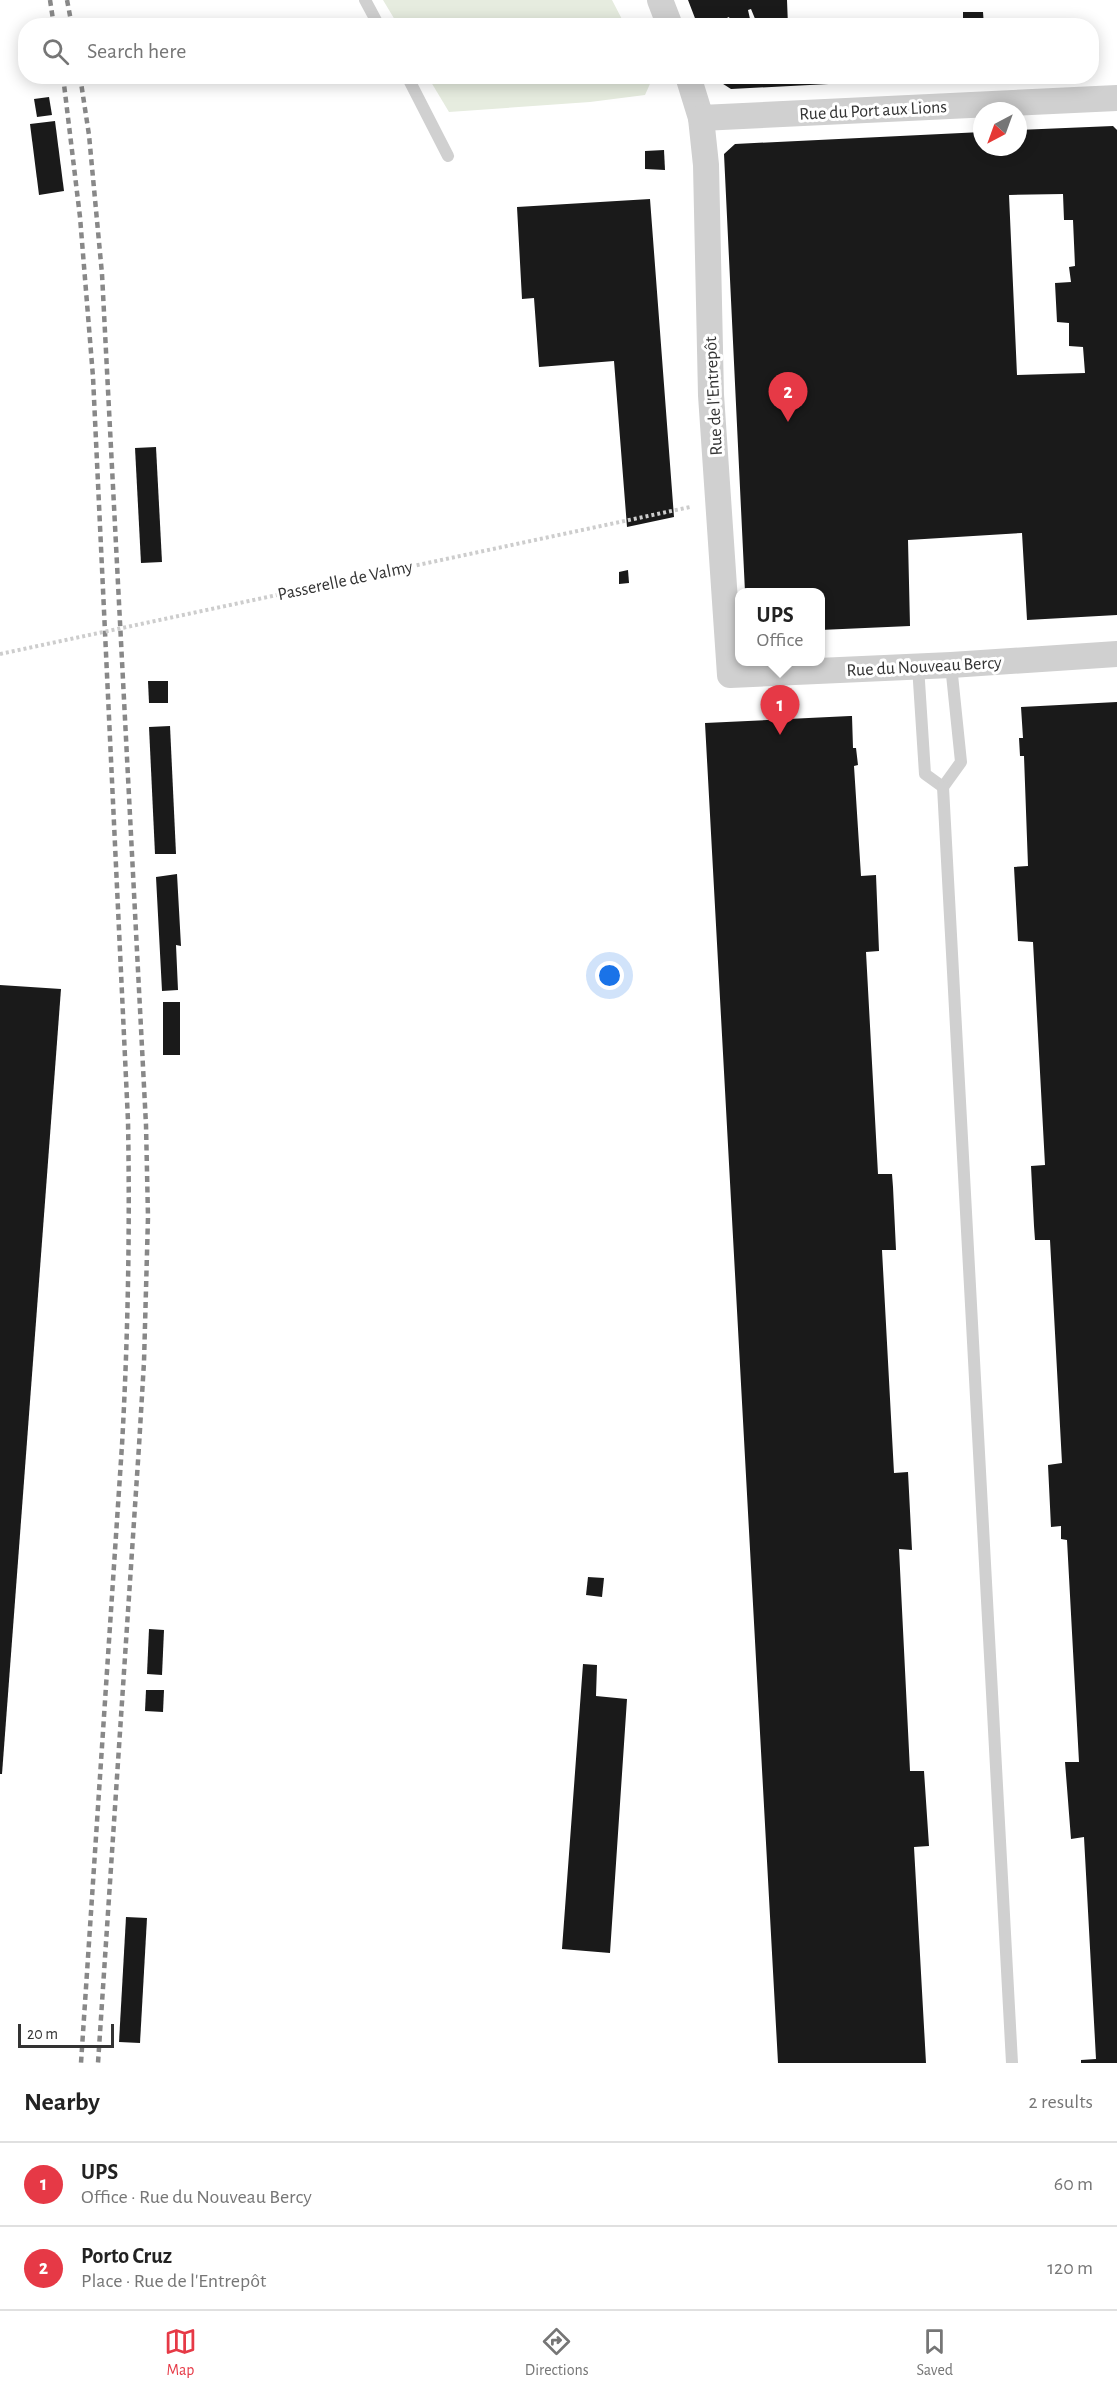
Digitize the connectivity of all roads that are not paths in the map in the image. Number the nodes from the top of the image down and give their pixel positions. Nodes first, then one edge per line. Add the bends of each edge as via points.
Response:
1 (365, 0) edge
2 (660, 0) edge
3 (375, 18) edge
4 (667, 18) edge
5 (411, 84) edge
6 (690, 84) edge
7 (1117, 98) edge
8 (701, 118) junction
9 (448, 156) dead end
10 (1117, 654) edge
11 (951, 665) junction
12 (918, 666) junction
13 (730, 675) joint
14 (943, 787) junction
15 (1012, 2063) edge

1 - 3 lane
2 - 4 street
5 - 9 lane
6 - 8 street, Rue de l'Entrepôt
7 - 8 street, Rue du Port aux Lions
8 - 13 street, Rue de l'Entrepôt via 706,165 711,395
10 - 11 street, Rue du Nouveau Bercy
11 - 12 street, Rue du Nouveau Bercy
11 - 14 lane via 961,762
12 - 13 street, Rue du Nouveau Bercy
12 - 14 lane via 925,774
14 - 15 lane

